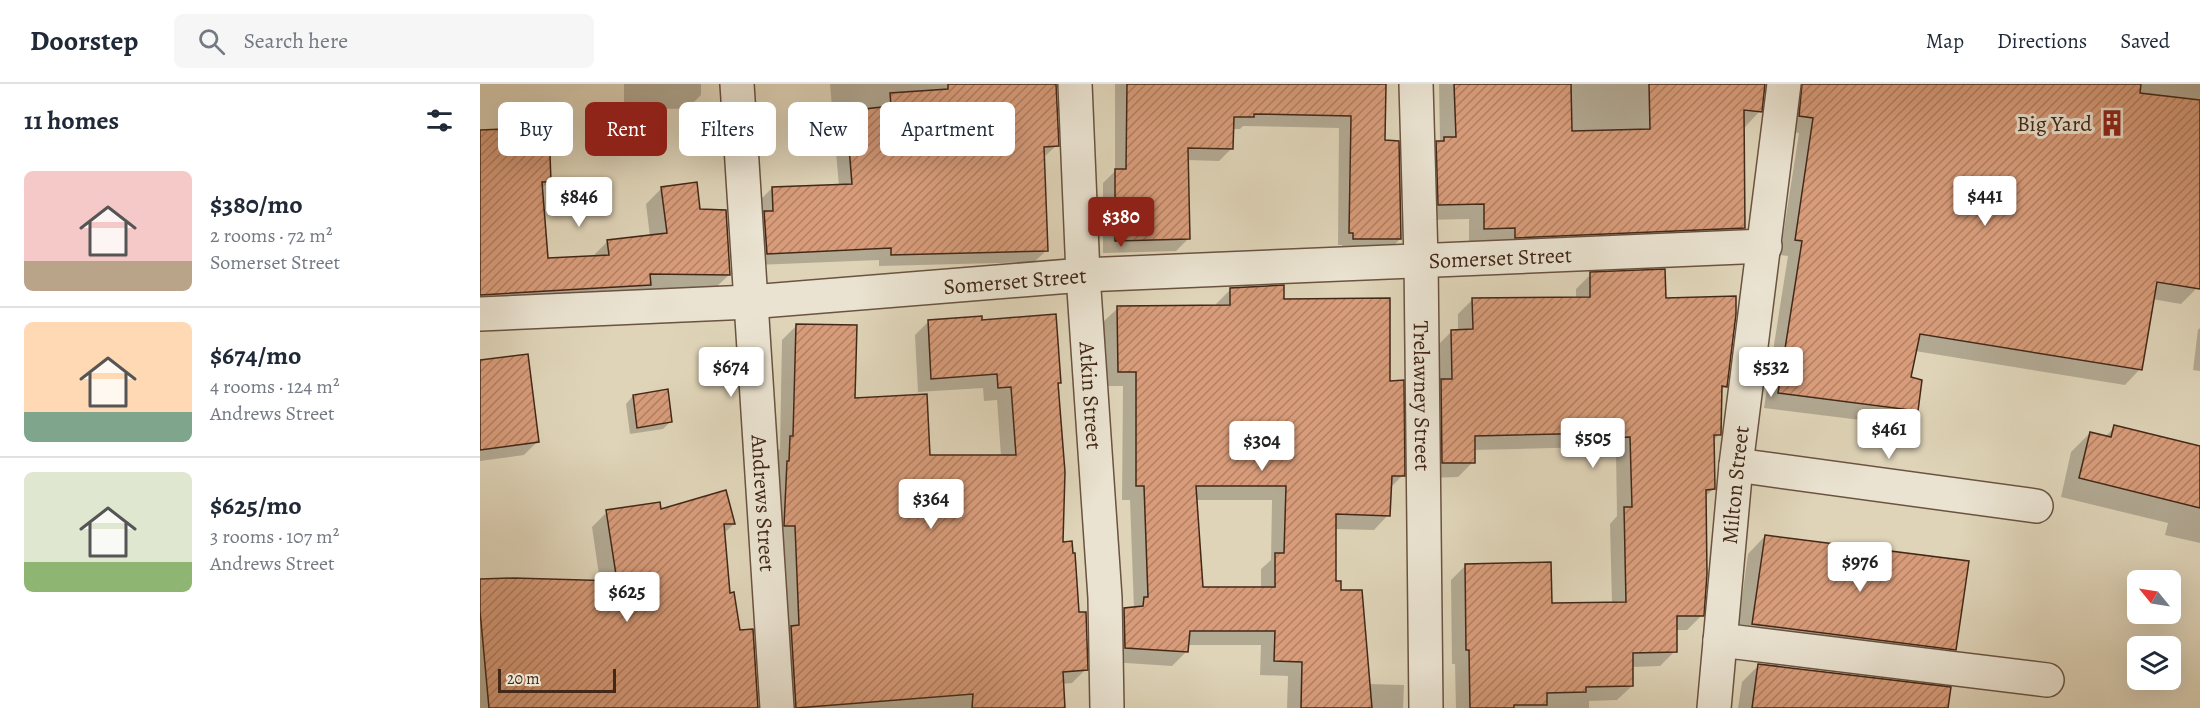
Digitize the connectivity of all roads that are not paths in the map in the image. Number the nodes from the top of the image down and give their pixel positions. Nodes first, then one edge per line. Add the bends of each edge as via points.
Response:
1 (737, 84) edge
2 (1075, 84) edge
3 (1416, 84) edge
4 (1784, 84) edge
5 (1765, 246) junction
6 (1421, 259) junction
7 (1083, 275) junction
8 (750, 302) junction
9 (480, 314) edge
10 (1736, 465) junction
11 (2036, 506) dead end
12 (1720, 640) junction
13 (2047, 680) dead end
14 (777, 708) edge
15 (1107, 708) edge
16 (1426, 708) edge
17 (1714, 708) edge

1 - 8 street, Andrews Street
2 - 7 street, Atkin Street
3 - 6 street, Trelawney Street
4 - 5 street, Milton Street
5 - 6 street, Somerset Street
5 - 10 street, Milton Street
6 - 7 street, Somerset Street
6 - 16 street, Trelawney Street
7 - 8 street, Somerset Street
7 - 15 street, Atkin Street via 1105,598
8 - 9 street, Somerset Street
8 - 14 street, Andrews Street
10 - 11 street
10 - 12 street, Milton Street
12 - 13 street
12 - 17 street, Milton Street

